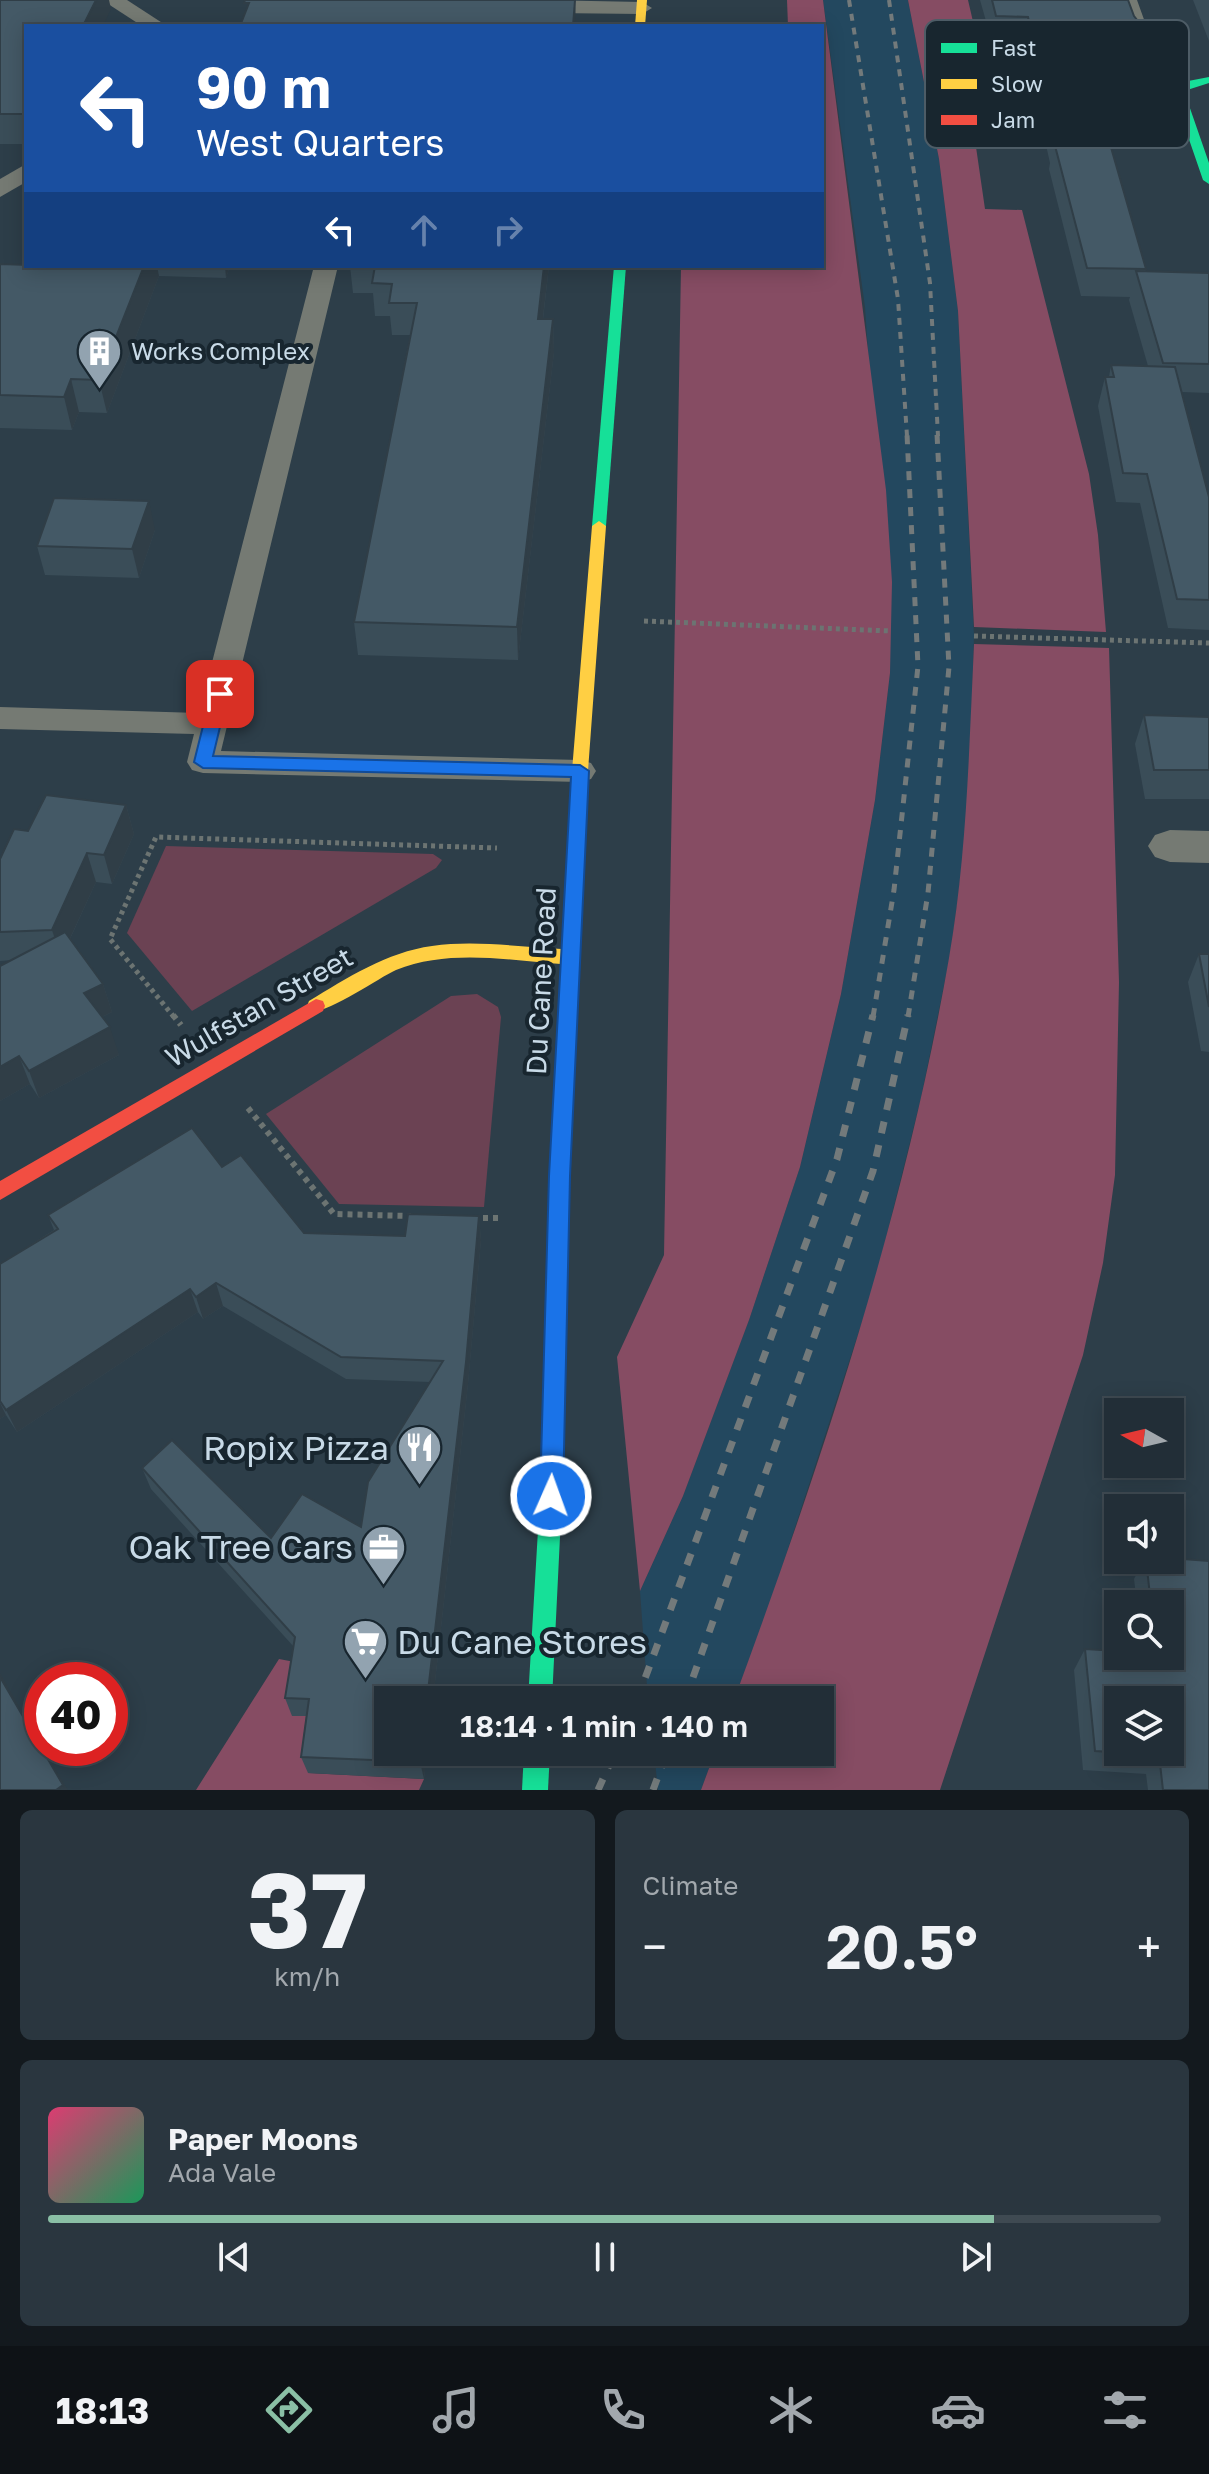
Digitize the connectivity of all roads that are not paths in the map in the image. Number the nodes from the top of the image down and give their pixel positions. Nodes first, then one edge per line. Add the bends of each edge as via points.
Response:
1 (112, 0) edge
2 (551, 0) edge
3 (1127, 0) edge
4 (641, 11) edge
5 (1134, 20) edge
6 (154, 24) edge
7 (1209, 80) edge
8 (1189, 84) edge
9 (1189, 122) edge
10 (24, 172) edge
11 (1209, 180) edge
12 (0, 190) edge
13 (326, 268) edge
14 (620, 268) edge
15 (0, 718) edge
16 (212, 724) junction
17 (580, 771) junction
18 (570, 957) junction
19 (0, 1191) edge
20 (541, 1686) edge
21 (536, 1766) edge
22 (535, 1790) edge

1 - 6 lane
2 - 4 lane via 550,7
3 - 5 lane
7 - 8 street
9 - 11 street
10 - 12 lane
13 - 16 lane
14 - 17 street, Du Cane Road
15 - 16 lane
16 - 17 lane via 203,762
17 - 18 street, Du Cane Road
18 - 19 street, Wulfstan Street via 418,955 370,974
18 - 20 street, Du Cane Road
21 - 22 street

